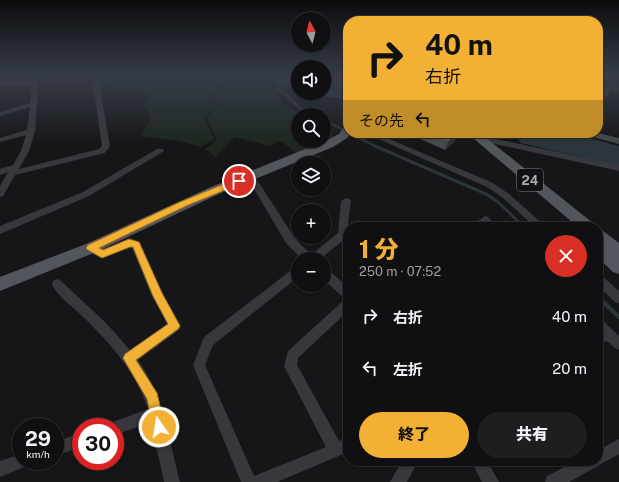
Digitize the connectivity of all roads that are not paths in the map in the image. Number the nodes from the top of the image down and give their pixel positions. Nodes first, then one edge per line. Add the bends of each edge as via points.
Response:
1 (34, 99) edge
2 (99, 99) edge
3 (33, 104) junction
4 (0, 114) edge
5 (31, 131) junction
6 (343, 134) edge
7 (603, 137) edge
8 (381, 138) edge
9 (468, 138) edge
10 (479, 138) edge
11 (484, 138) edge
12 (0, 140) edge
13 (619, 141) edge
14 (160, 151) dead end
15 (619, 168) edge
16 (14, 170) junction
17 (0, 172) edge
18 (251, 177) junction
19 (0, 194) edge
20 (346, 201) dead end
21 (345, 222) edge
22 (535, 222) edge
23 (566, 222) edge
24 (582, 222) edge
25 (0, 230) edge
26 (343, 236) edge
27 (603, 240) edge
28 (91, 248) junction
29 (302, 252) edge
30 (322, 252) edge
31 (619, 252) edge
32 (603, 253) edge
33 (619, 266) edge
34 (291, 276) edge
35 (331, 278) edge
36 (0, 284) edge
37 (57, 284) dead end
38 (603, 284) edge
39 (343, 289) edge
40 (619, 298) edge
41 (343, 309) edge
42 (603, 337) edge
43 (619, 344) edge
44 (129, 358) junction
45 (156, 413) junction
46 (124, 425) edge
47 (619, 446) edge
48 (342, 448) edge
49 (603, 455) edge
50 (12, 465) edge
51 (407, 466) edge
52 (482, 466) edge
53 (583, 466) edge
54 (0, 469) edge
55 (172, 482) edge
56 (249, 482) edge
57 (258, 482) edge
58 (398, 482) edge
59 (491, 482) edge
60 (553, 482) edge

1 - 3 street
2 - 16 street via 106,146 102,152
3 - 4 street
3 - 5 street
5 - 12 street
5 - 16 street via 25,151
6 - 18 main road via 330,144
7 - 13 street
8 - 22 street via 490,185
9 - 23 main road, 24
10 - 24 main road, 24
11 - 15 street
14 - 25 street via 86,194
16 - 17 street
16 - 19 street
18 - 28 main road via 196,198
18 - 29 street via 290,240
20 - 21 street
26 - 30 street
27 - 31 main road
28 - 36 main road
28 - 44 street via 102,254 129,243 136,245 158,296 175,326
32 - 33 main road
34 - 56 street via 208,341 199,364
35 - 39 street
37 - 44 street via 125,351
38 - 40 street
41 - 48 street via 292,355 290,366
42 - 43 street
44 - 45 street via 152,397
45 - 46 street
45 - 55 street
47 - 49 street
48 - 57 street
50 - 54 street
51 - 58 street
52 - 59 street
53 - 60 street

